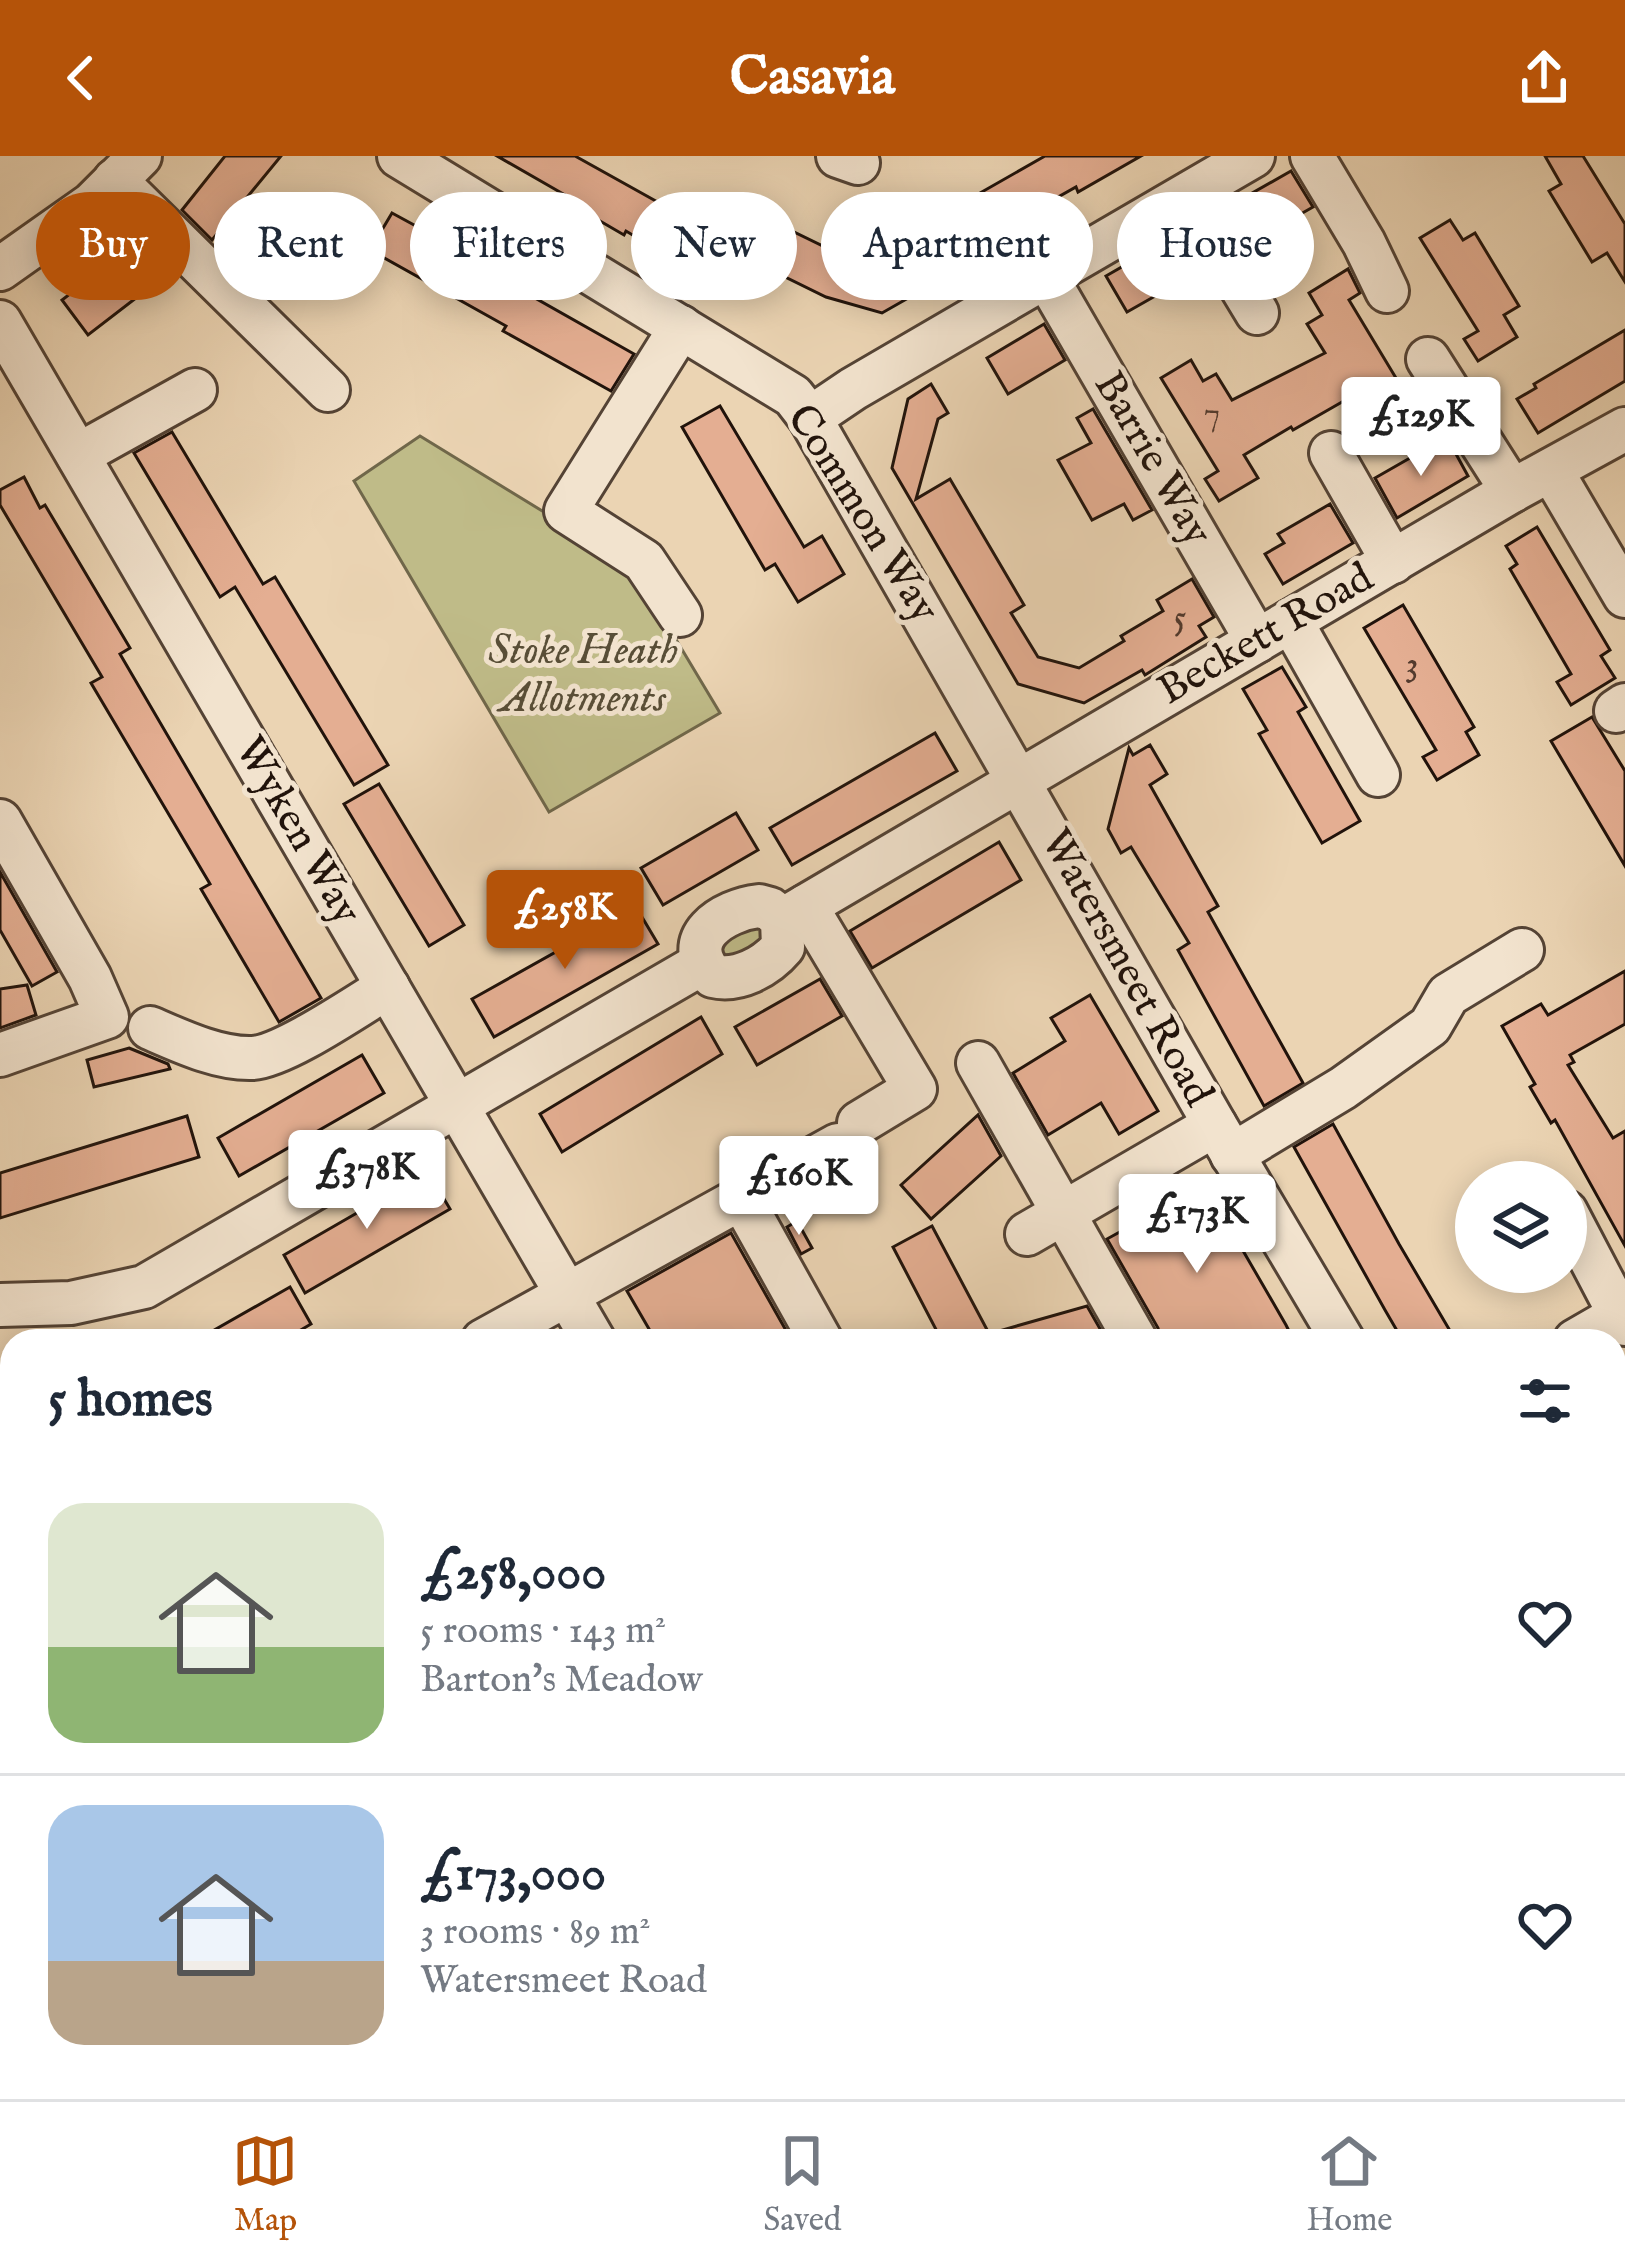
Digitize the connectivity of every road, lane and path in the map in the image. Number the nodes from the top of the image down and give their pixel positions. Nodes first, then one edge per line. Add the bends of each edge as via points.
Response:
1 (399, 156) edge
2 (1253, 156) edge
3 (1312, 156) edge
4 (128, 168) edge
5 (1193, 192) edge
6 (0, 269) edge
7 (1387, 291) dead end
8 (1009, 300) edge
9 (1061, 300) edge
10 (1249, 300) edge
11 (1257, 313) dead end
12 (0, 322) edge
13 (681, 327) junction
14 (1428, 359) dead end
15 (328, 390) dead end
16 (195, 391) dead end
17 (810, 418) junction
18 (1625, 430) edge
19 (1331, 453) dead end
20 (78, 455) junction
21 (1551, 470) junction
22 (1512, 491) junction
23 (1393, 562) junction
24 (1625, 596) edge
25 (680, 615) dead end
26 (1274, 631) junction
27 (1378, 775) dead end
28 (1020, 779) junction
29 (0, 820) edge
30 (794, 913) junction
31 (1522, 950) dead end
32 (388, 987) junction
33 (150, 1028) dead end
34 (0, 1055) edge
35 (978, 1064) dead end
36 (458, 1107) junction
37 (1223, 1140) junction
38 (740, 1196) junction
39 (1064, 1213) junction
40 (1027, 1234) dead end
41 (1587, 1252) edge
42 (567, 1295) junction
43 (0, 1305) edge
44 (1622, 1320) edge
45 (505, 1329) edge
46 (587, 1329) edge
47 (814, 1329) edge
48 (1129, 1329) edge
49 (1336, 1329) edge

1 - 13 street, Common Way
2 - 5 street
3 - 7 street
4 - 6 street
4 - 15 street
8 - 17 street
9 - 26 street, Barrie Way
10 - 11 street
12 - 20 street, Wyken Way
13 - 17 street, Common Way via 793,396
13 - 25 street via 566,511 644,561
14 - 22 street
16 - 20 street
17 - 28 street, Common Way
18 - 21 street, Beckett Road
19 - 23 street
20 - 32 street, Wyken Way
21 - 22 street, Beckett Road
21 - 24 street
22 - 23 street, Beckett Road
23 - 26 street, Beckett Road
26 - 27 street, Barrie Way
26 - 28 street, Beckett Road
28 - 30 street, Beckett Road
28 - 37 street, Watersmeet Road
29 - 34 street via 107,1017
30 - 36 street via 773,958 727,979 701,964
30 - 38 street via 915,1089
31 - 37 street via 1448,994 1430,1025 1343,1088
32 - 33 street via 273,1053 250,1058
32 - 36 street, Wyken Way
35 - 39 street
36 - 42 street, Wyken Way
36 - 43 street via 144,1287 71,1303
37 - 39 street
37 - 49 street, Watersmeet Road
38 - 42 street
38 - 47 street
39 - 40 street
39 - 48 street
41 - 44 street
42 - 45 street
42 - 46 street, Wyken Way

